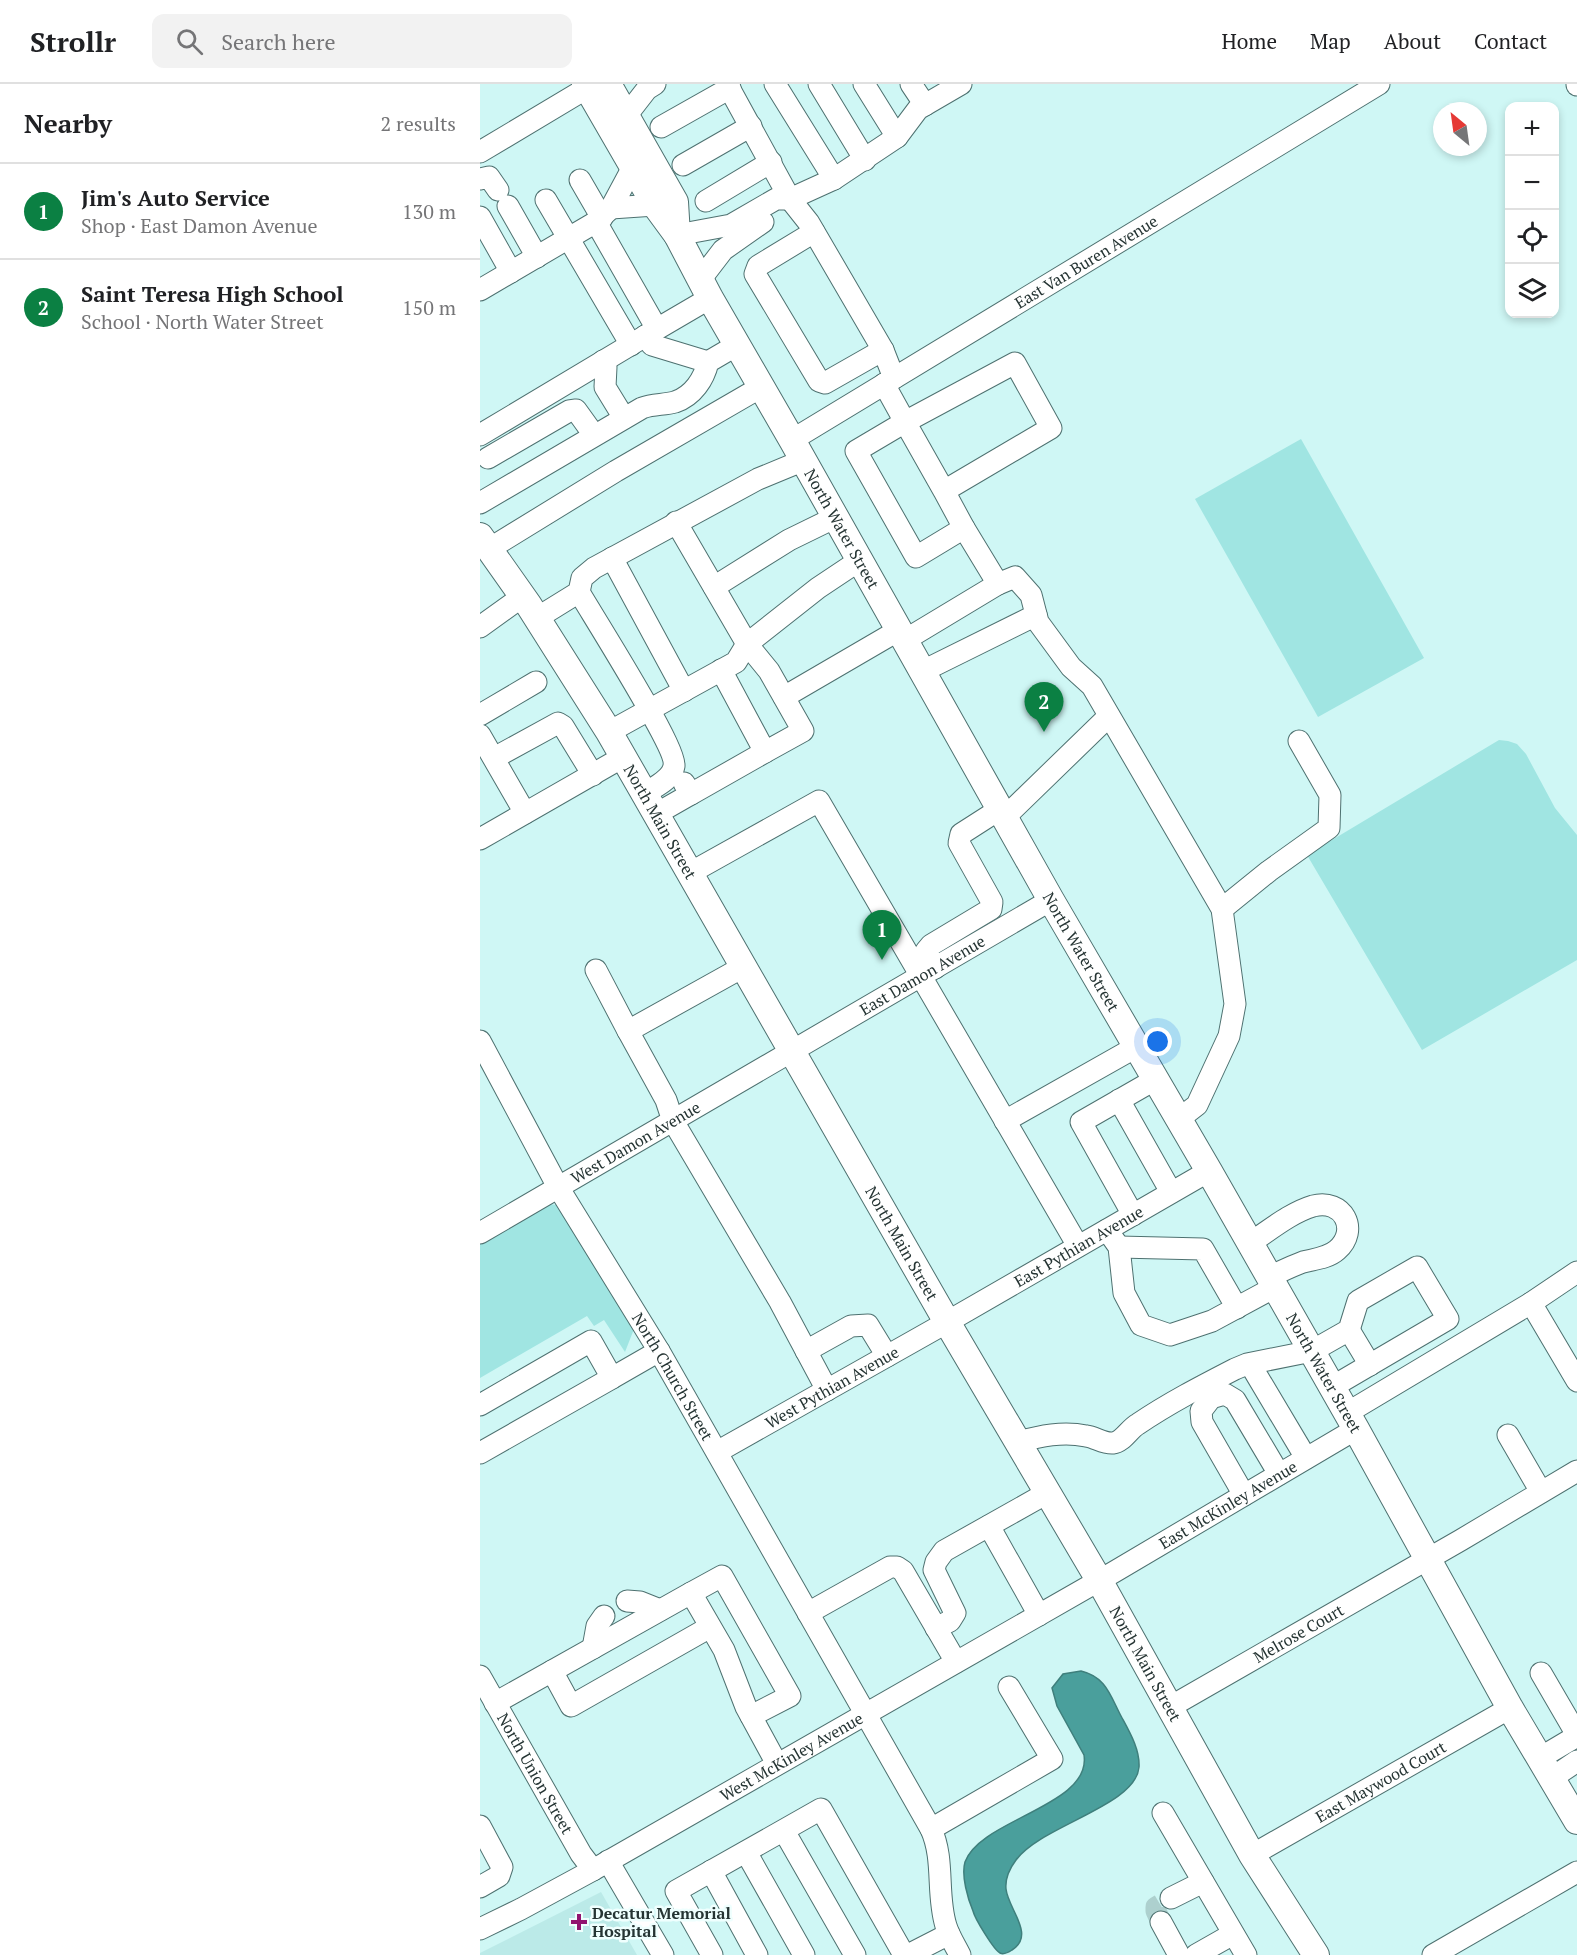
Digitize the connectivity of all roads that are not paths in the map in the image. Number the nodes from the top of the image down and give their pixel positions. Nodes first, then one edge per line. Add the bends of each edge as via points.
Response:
1 (775, 84) edge
2 (819, 84) edge
3 (864, 84) edge
4 (911, 84) edge
5 (1379, 84) edge
6 (958, 85) edge
7 (597, 86) edge
8 (651, 86) edge
9 (728, 86) edge
10 (925, 105) junction
11 (626, 116) junction
12 (751, 126) junction
13 (661, 127) dead end
14 (897, 138) junction
15 (480, 152) edge
16 (865, 160) junction
17 (771, 162) junction
18 (683, 165) dead end
19 (633, 167) junction
20 (834, 179) junction
21 (580, 180) dead end
22 (500, 197) edge
23 (790, 199) junction
24 (546, 200) dead end
25 (706, 201) dead end
26 (655, 205) junction
27 (603, 216) junction
28 (483, 223) edge
29 (814, 232) junction
30 (677, 235) junction
31 (568, 238) junction
32 (537, 257) junction
33 (511, 272) junction
34 (482, 283) edge
35 (705, 289) junction
36 (644, 337) junction
37 (737, 345) junction
38 (883, 350) junction
39 (603, 361) junction
40 (708, 362) junction
41 (889, 381) junction
42 (761, 387) junction
43 (624, 418) junction
44 (905, 422) junction
45 (480, 435) edge
46 (594, 435) junction
47 (798, 450) junction
48 (484, 451) edge
49 (505, 488) junction
50 (944, 491) junction
51 (480, 503) edge
52 (836, 517) junction
53 (676, 522) junction
54 (964, 528) junction
55 (484, 542) edge
56 (612, 558) junction
57 (860, 560) junction
58 (998, 584) junction
59 (714, 587) junction
60 (579, 592) junction
61 (523, 596) junction
62 (1036, 615) junction
63 (537, 618) junction
64 (480, 627) edge
65 (902, 635) junction
66 (747, 644) junction
67 (722, 670) junction
68 (923, 671) junction
69 (536, 682) dead end
70 (684, 691) junction
71 (784, 697) junction
72 (649, 710) junction
73 (480, 715) edge
74 (1109, 716) junction
75 (609, 732) junction
76 (480, 735) edge
77 (1299, 741) dead end
78 (765, 752) junction
79 (623, 757) junction
80 (494, 758) junction
81 (674, 767) junction
82 (593, 775) junction
83 (691, 794) junction
84 (650, 804) junction
85 (525, 813) junction
86 (1003, 813) junction
87 (480, 838) edge
88 (690, 873) junction
89 (1051, 900) junction
90 (1222, 909) junction
91 (743, 967) junction
92 (596, 970) dead end
93 (928, 972) junction
94 (628, 1031) junction
95 (480, 1041) edge
96 (1137, 1047) junction
97 (792, 1052) junction
98 (1156, 1079) junction
99 (1119, 1100) junction
100 (1179, 1119) junction
101 (673, 1121) junction
102 (1005, 1121) junction
103 (1209, 1171) junction
104 (558, 1188) junction
105 (1171, 1192) junction
106 (1133, 1215) junction
107 (480, 1233) edge
108 (1113, 1238) junction
109 (1250, 1243) junction
110 (1078, 1246) junction
111 (1577, 1272) edge
112 (1272, 1282) junction
113 (1531, 1303) junction
114 (1237, 1308) junction
115 (947, 1322) junction
116 (1349, 1330) junction
117 (659, 1351) junction
118 (806, 1351) junction
119 (1312, 1351) junction
120 (887, 1356) junction
121 (1250, 1364) junction
122 (1370, 1365) junction
123 (612, 1378) junction
124 (1577, 1381) edge
125 (1332, 1387) junction
126 (826, 1390) junction
127 (1207, 1392) junction
128 (480, 1405) edge
129 (1351, 1421) junction
130 (1508, 1435) dead end
131 (1018, 1442) junction
132 (717, 1452) junction
133 (480, 1453) edge
134 (1306, 1458) junction
135 (1577, 1471) edge
136 (1279, 1474) junction
137 (1047, 1492) junction
138 (1541, 1492) junction
139 (1244, 1495) junction
140 (989, 1526) junction
141 (1429, 1559) junction
142 (1099, 1580) junction
143 (691, 1593) junction
144 (627, 1601) dead end
145 (660, 1610) junction
146 (808, 1613) junction
147 (1039, 1615) junction
148 (604, 1616) dead end
149 (710, 1627) junction
150 (936, 1628) junction
151 (593, 1648) junction
152 (956, 1662) junction
153 (552, 1671) junction
154 (1541, 1672) dead end
155 (480, 1676) edge
156 (1010, 1687) dead end
157 (495, 1703) junction
158 (1170, 1707) junction
159 (1510, 1708) junction
160 (865, 1714) junction
161 (751, 1716) junction
162 (1577, 1735) edge
163 (1577, 1761) edge
164 (777, 1764) junction
165 (1546, 1768) junction
166 (1163, 1813) dead end
167 (1577, 1821) edge
168 (480, 1826) edge
169 (931, 1829) junction
170 (784, 1830) junction
171 (746, 1852) junction
172 (1252, 1855) junction
173 (600, 1865) junction
174 (711, 1871) junction
175 (1577, 1872) edge
176 (1203, 1882) junction
177 (480, 1887) edge
178 (1171, 1898) tunnel mouth
179 (1161, 1922) dead end
180 (480, 1929) edge
181 (949, 1934) junction
182 (1233, 1934) junction
183 (663, 1955) edge
184 (712, 1955) edge
185 (757, 1955) edge
186 (804, 1955) edge
187 (855, 1955) edge
188 (906, 1955) edge
189 (960, 1955) edge
190 (1179, 1955) edge
191 (1196, 1955) edge
192 (1246, 1955) edge
193 (1316, 1955) edge
194 (1433, 1955) edge

1 - 20 street
2 - 16 street
3 - 14 street
4 - 10 street
5 - 41 street, East Van Buren Avenue
6 - 10 street
7 - 8 street
7 - 11 main road
7 - 15 street
7 - 19 main road, North Water Street
8 - 11 street
9 - 12 street
9 - 13 street
10 - 14 street
11 - 30 main road via 675,202
12 - 17 street
12 - 18 street
14 - 16 street
16 - 20 street
17 - 23 street
17 - 25 street
19 - 26 main road, North Water Street
19 - 27 street
20 - 23 street
21 - 27 street
22 - 28 street
22 - 32 street
23 - 29 street
23 - 30 street via 776,199 731,225
23 - 35 street via 782,210 723,250
24 - 31 street
26 - 27 street
26 - 30 main road, North Water Street
27 - 31 street
27 - 36 street
28 - 33 street
29 - 38 street
29 - 38 street via 758,266 755,274 819,381 825,383
30 - 35 main road, North Water Street
31 - 32 street
31 - 36 street
32 - 33 street
33 - 34 street
35 - 36 street
35 - 37 main road, North Water Street
36 - 39 street
36 - 40 street via 652,345
37 - 40 street
37 - 42 main road, North Water Street
38 - 41 street
39 - 43 street via 605,387
39 - 45 street
40 - 43 street via 706,372 691,393 674,402 642,408
41 - 44 street
41 - 47 street, East Van Buren Avenue
42 - 47 main road, North Water Street
42 - 55 street
43 - 46 street
44 - 50 street
44 - 50 street via 1015,363 1051,428
44 - 54 street via 856,451 916,557
46 - 48 street via 582,415 576,410 569,411
46 - 49 street
47 - 52 main road, North Water Street
47 - 53 street, East Van Buren Avenue via 758,479
48 - 49 street
49 - 51 street
50 - 54 street
52 - 57 main road, North Water Street
52 - 59 street via 789,540
53 - 56 street, East Van Buren Avenue
53 - 59 street
54 - 58 street
55 - 61 main road, North Main Street
56 - 60 street, East Van Buren Avenue via 582,578
56 - 70 street
57 - 65 main road, North Water Street
57 - 66 street
58 - 62 street via 1015,577 1031,595
58 - 65 street
59 - 66 street
60 - 63 street
60 - 72 street
61 - 63 main road, North Main Street
61 - 64 street
62 - 68 street
62 - 74 street via 1071,667 1092,686
63 - 75 main road, North Main Street
65 - 68 main road, North Water Street
65 - 71 street
66 - 67 street via 736,662
66 - 71 street
67 - 70 street
67 - 78 street
68 - 86 main road, North Water Street
69 - 73 street
70 - 72 street
71 - 78 street via 803,730
72 - 75 street
72 - 81 street via 673,757
74 - 86 street
74 - 90 street
75 - 79 main road, North Main Street
76 - 80 street
77 - 90 street via 1330,795 1329,828
78 - 83 street
79 - 82 street
79 - 84 main road, North Main Street
80 - 82 street via 558,723
80 - 85 street
81 - 83 street
81 - 84 street
82 - 85 street
83 - 84 street
84 - 88 main road, North Main Street
85 - 87 street
86 - 89 main road, North Water Street
86 - 93 street via 962,834 959,843 992,902 991,909 931,945 926,951
88 - 91 main road, North Main Street
88 - 93 street via 819,801
89 - 93 street, East Damon Avenue
89 - 96 main road, North Water Street
90 - 100 street via 1235,1004 1229,1036 1197,1105
91 - 94 street
91 - 97 main road, North Main Street
92 - 94 street
93 - 97 street, East Damon Avenue
93 - 102 street
94 - 101 street via 666,1100
95 - 104 street, North Church Street
96 - 98 main road, North Water Street
96 - 102 street
97 - 101 street, West Damon Avenue
97 - 115 main road, North Main Street
98 - 99 street
98 - 100 main road, North Water Street
99 - 105 street
99 - 106 street via 1081,1122
100 - 103 main road, North Water Street
101 - 104 street, West Damon Avenue
101 - 118 street
102 - 110 street
103 - 105 street, East Pythian Avenue
103 - 109 main road, North Water Street
104 - 107 street, West Damon Avenue
104 - 117 street, North Church Street
105 - 106 street, East Pythian Avenue
106 - 108 street, East Pythian Avenue
108 - 110 street, East Pythian Avenue
108 - 114 street via 1203,1249
108 - 114 street via 1124,1293 1141,1325 1170,1335
109 - 112 main road, North Water Street
109 - 112 street via 1313,1206 1332,1205 1343,1214 1347,1234 1337,1250 1302,1263
110 - 115 street, East Pythian Avenue
111 - 113 street, East McKinley Avenue
112 - 114 street
112 - 119 main road, North Water Street
113 - 124 street
113 - 129 street, East McKinley Avenue
115 - 120 street, West Pythian Avenue
115 - 131 main road, North Main Street
116 - 119 street
116 - 122 street
116 - 122 street via 1358,1301 1417,1268 1448,1319
117 - 123 street
117 - 132 street, North Church Street
118 - 120 street via 851,1326 868,1325
118 - 126 street
119 - 121 street
119 - 125 main road, North Water Street
120 - 126 street, West Pythian Avenue
121 - 127 street via 1235,1369
121 - 134 street
122 - 125 street
123 - 128 street via 591,1341
123 - 133 street
125 - 129 main road, North Water Street
126 - 132 street, West Pythian Avenue
127 - 131 street via 1136,1425 1115,1444 1066,1433
127 - 136 street via 1225,1394 1235,1400
127 - 139 street via 1202,1422
129 - 134 street, East McKinley Avenue
129 - 141 main road, North Water Street
130 - 138 street
131 - 137 main road, North Main Street
132 - 146 street, North Church Street
134 - 136 street, East McKinley Avenue
135 - 138 street, Melrose Court
136 - 139 street, East McKinley Avenue
137 - 140 street
137 - 142 main road, North Main Street
138 - 141 street, Melrose Court
139 - 142 street, East McKinley Avenue
140 - 147 street
140 - 150 street via 944,1551 936,1562 934,1570 955,1613 950,1621
141 - 158 street, Melrose Court
141 - 159 main road, North Water Street
142 - 147 street, West McKinley Avenue
142 - 158 main road, North Main Street
143 - 145 street
143 - 149 street
143 - 161 street via 722,1576 790,1696
144 - 145 street
145 - 151 street
146 - 150 street via 890,1567 897,1567 903,1570
146 - 160 street, North Church Street
147 - 152 street, West McKinley Avenue
148 - 151 street via 597,1626
149 - 153 street via 571,1706
149 - 161 street via 724,1650
150 - 152 street
151 - 153 street
152 - 160 street, West McKinley Avenue
153 - 157 street
154 - 162 street
155 - 157 street, North Union Street
156 - 169 street via 1052,1759
157 - 173 street, North Union Street via 581,1854
158 - 172 main road, North Main Street
159 - 165 main road, North Water Street
159 - 172 street, East Maywood Court
160 - 164 street, West McKinley Avenue
160 - 169 street, North Church Street
161 - 164 street
162 - 165 street
163 - 165 street
164 - 173 street, West McKinley Avenue
165 - 167 main road, North Water Street
166 - 176 street
168 - 177 street via 502,1867 499,1876
169 - 181 street, North Church Street
170 - 171 street
170 - 187 street
170 - 188 street via 821,1809
171 - 174 street
171 - 186 street
172 - 193 main road, North Main Street
173 - 180 street, West McKinley Avenue
173 - 183 street, North Union Street
174 - 184 street via 676,1891
174 - 185 street
175 - 194 street
176 - 178 street
176 - 182 street
179 - 190 street
181 - 188 street
181 - 189 street, North Church Street
182 - 191 street
182 - 192 street

